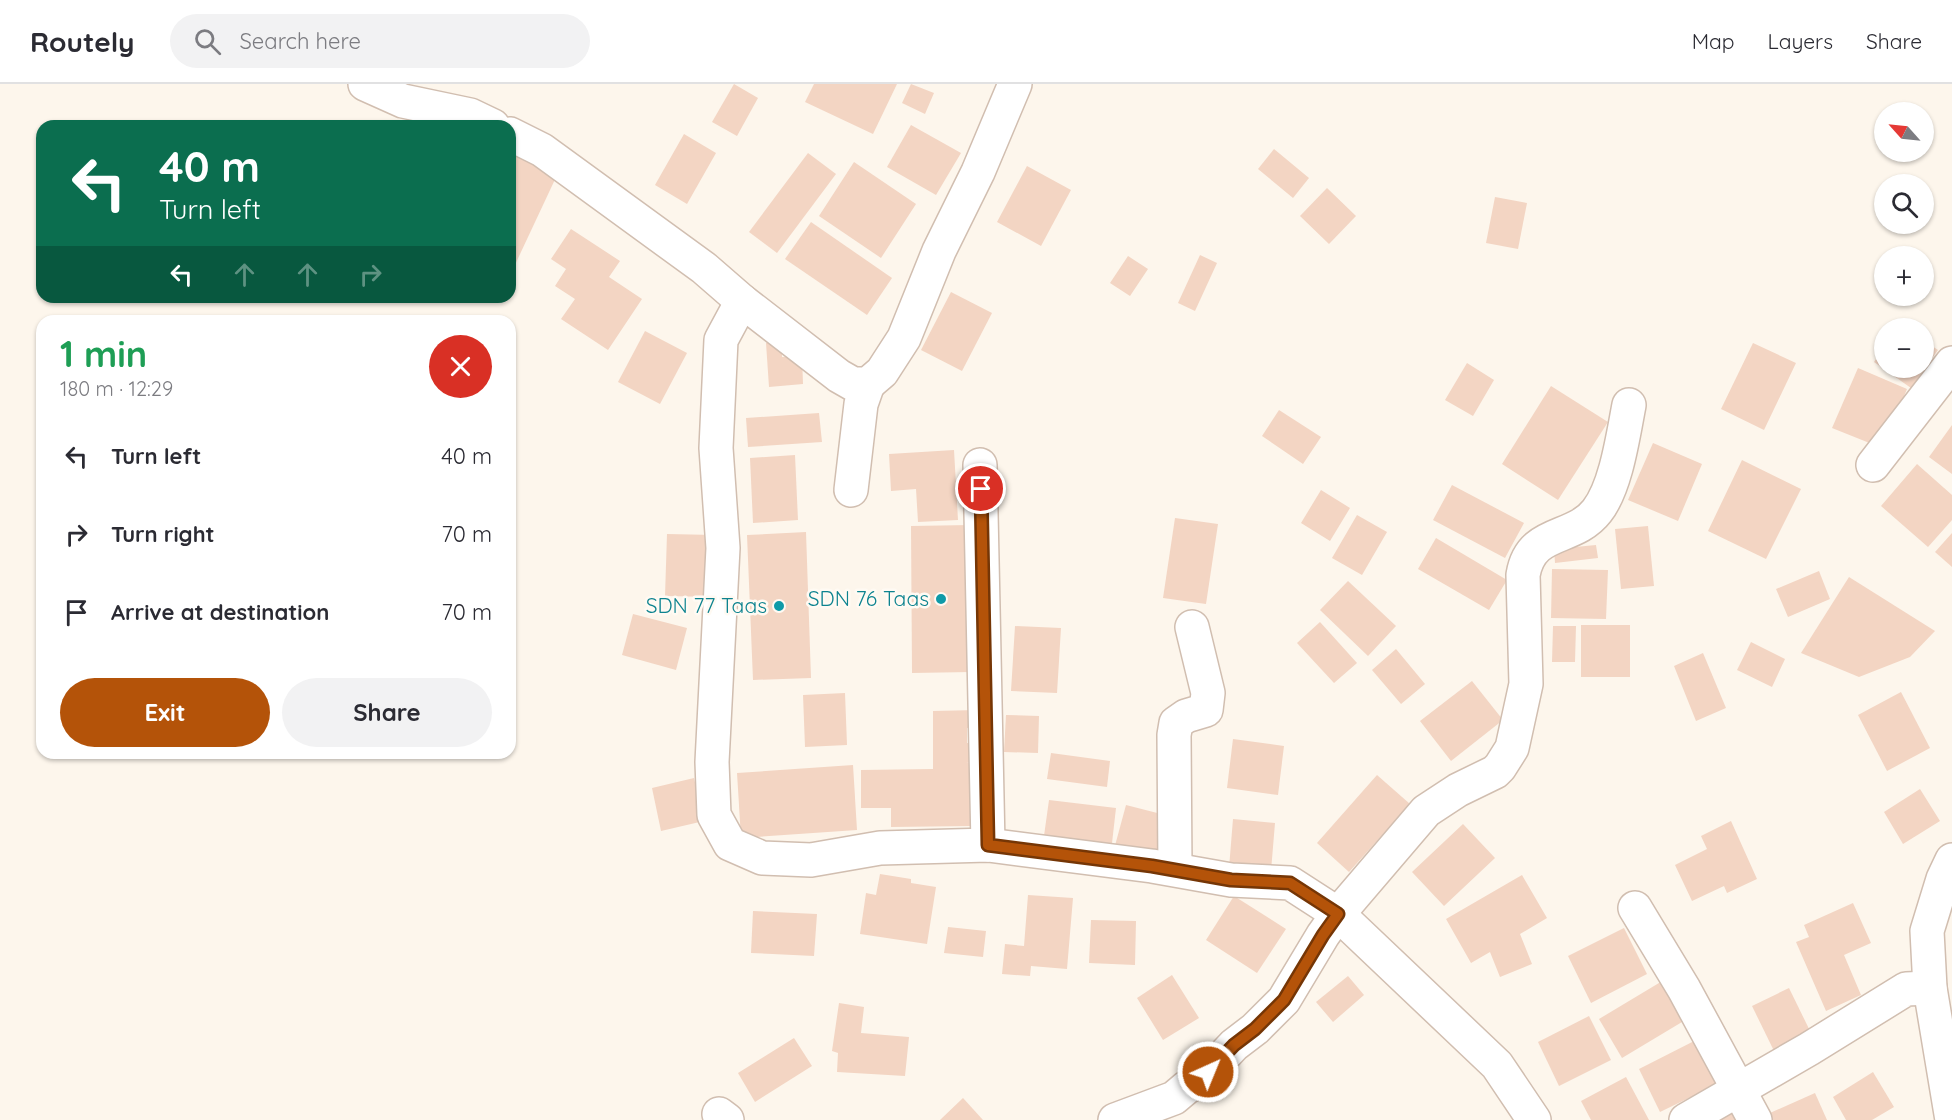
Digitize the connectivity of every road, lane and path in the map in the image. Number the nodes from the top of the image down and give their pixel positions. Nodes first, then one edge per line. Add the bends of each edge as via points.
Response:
1 (365, 84) edge
2 (1015, 84) edge
3 (407, 93) edge
4 (480, 120) edge
5 (516, 137) edge
6 (742, 301) junction
7 (1952, 363) edge
8 (868, 384) junction
9 (1629, 405) dead end
10 (980, 465) dead end
11 (1873, 465) dead end
12 (851, 490) dead end
13 (1192, 627) dead end
14 (988, 845) junction
15 (1952, 860) edge
16 (1175, 870) junction
17 (1635, 908) dead end
18 (1338, 914) junction
19 (1930, 988) junction
20 (1947, 1062) edge
21 (1737, 1089) junction
22 (1115, 1120) edge
23 (1534, 1120) edge
24 (1686, 1120) edge
25 (1755, 1120) edge
26 (1952, 1120) edge

1 - 3 street
2 - 8 street via 904,338 882,372
3 - 4 street
5 - 6 street via 542,150 704,268
6 - 8 street via 839,376 853,384
6 - 14 street via 721,340 717,448 723,548 712,762 714,815 730,844 762,858 811,860 880,848
7 - 11 street
8 - 12 street via 861,404
9 - 18 street via 1608,492 1595,514 1583,524 1538,545 1524,566 1526,684 1507,758 1495,772 1426,812
10 - 14 street
13 - 16 street via 1208,693 1206,710 1176,723
14 - 16 street
15 - 19 street via 1927,931
16 - 18 street via 1231,880 1290,883
17 - 21 street
18 - 22 street via 1284,1000 1200,1081 1174,1098
18 - 23 street via 1497,1065
19 - 20 street
19 - 21 street via 1906,989
20 - 26 street
21 - 24 street
21 - 25 street

